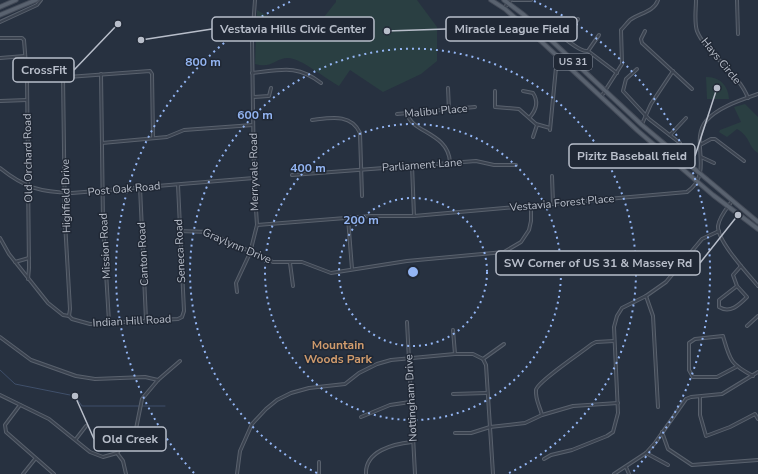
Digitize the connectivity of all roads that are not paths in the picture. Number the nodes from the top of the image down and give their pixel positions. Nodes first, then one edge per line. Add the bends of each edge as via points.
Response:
1 (16, 0) edge
2 (36, 0) edge
3 (41, 0) edge
4 (256, 0) edge
5 (491, 0) edge
6 (504, 0) edge
7 (530, 0) edge
8 (658, 0) edge
9 (696, 0) edge
10 (737, 0) edge
11 (511, 1) edge
12 (0, 7) edge
13 (504, 8) junction
14 (0, 15) edge
15 (578, 19) dead end
16 (545, 21) dead end
17 (0, 22) edge
18 (645, 31) dead end
19 (738, 34) dead end
20 (599, 35) dead end
21 (0, 38) edge
22 (565, 38) junction
23 (588, 51) junction
24 (562, 52) junction
25 (25, 56) junction
26 (0, 58) edge
27 (557, 58) junction
28 (637, 69) dead end
29 (673, 71) junction
30 (252, 73) junction
31 (617, 73) junction
32 (101, 74) junction
33 (63, 77) junction
34 (27, 80) junction
35 (321, 83) dead end
36 (271, 88) dead end
37 (448, 88) dead end
38 (692, 89) dead end
39 (523, 91) dead end
40 (495, 92) dead end
41 (605, 92) junction
42 (758, 94) edge
43 (253, 97) junction
44 (600, 98) junction
45 (748, 98) junction
46 (27, 100) junction
47 (0, 101) edge
48 (475, 107) dead end
49 (449, 110) junction
50 (407, 113) junction
51 (397, 114) dead end
52 (646, 116) junction
53 (530, 118) junction
54 (686, 118) dead end
55 (312, 120) dead end
56 (537, 124) junction
57 (253, 125) junction
58 (641, 125) junction
59 (670, 135) junction
60 (533, 137) dead end
61 (153, 138) junction
62 (102, 143) junction
63 (680, 143) dead end
64 (700, 145) junction
65 (701, 157) junction
66 (744, 161) dead end
67 (450, 162) junction
68 (714, 163) dead end
69 (412, 165) junction
70 (516, 165) dead end
71 (0, 168) edge
72 (361, 169) junction
73 (700, 174) junction
74 (292, 175) dead end
75 (552, 176) dead end
76 (254, 178) junction
77 (698, 182) junction
78 (29, 184) junction
79 (178, 185) junction
80 (140, 187) junction
81 (103, 190) junction
82 (66, 192) junction
83 (362, 196) dead end
84 (732, 201) junction
85 (553, 204) junction
86 (530, 206) junction
87 (728, 206) junction
88 (414, 216) junction
89 (348, 218) junction
90 (758, 222) edge
91 (257, 225) junction
92 (758, 230) edge
93 (179, 231) junction
94 (718, 231) junction
95 (0, 238) edge
96 (250, 253) junction
97 (29, 258) junction
98 (15, 262) junction
99 (290, 263) junction
100 (741, 266) junction
101 (352, 268) junction
102 (28, 279) junction
103 (293, 286) dead end
104 (737, 286) junction
105 (758, 286) edge
106 (237, 292) dead end
107 (646, 296) junction
108 (69, 316) junction
109 (758, 316) edge
110 (182, 317) joint
111 (146, 320) junction
112 (109, 322) junction
113 (407, 322) dead end
114 (748, 326) dead end
115 (453, 330) dead end
116 (0, 337) edge
117 (614, 341) junction
118 (504, 344) dead end
119 (455, 354) junction
120 (409, 358) junction
121 (483, 359) junction
122 (180, 361) dead end
123 (736, 367) junction
124 (758, 372) edge
125 (753, 376) junction
126 (158, 380) junction
127 (487, 393) junction
128 (452, 394) dead end
129 (0, 395) edge
130 (700, 397) junction
131 (410, 402) junction
132 (618, 403) junction
133 (20, 405) junction
134 (658, 407) dead end
135 (542, 415) junction
136 (361, 417) dead end
137 (758, 419) edge
138 (86, 426) dead end
139 (490, 426) junction
140 (662, 432) junction
141 (455, 434) dead end
142 (76, 439) junction
143 (412, 442) junction
144 (117, 453) junction
145 (646, 453) junction
146 (35, 459) junction
147 (544, 459) dead end
148 (758, 460) edge
149 (318, 462) dead end
150 (668, 465) dead end
151 (626, 467) junction
152 (23, 474) edge
153 (54, 474) edge
154 (126, 474) edge
155 (237, 474) edge
156 (319, 474) edge
157 (366, 474) edge
158 (415, 474) edge
159 (493, 474) edge
160 (614, 474) edge
161 (629, 474) edge

1 - 12 main road
2 - 14 main road
3 - 17 street via 37,5
4 - 30 street, Merryvale Road via 252,26
5 - 13 main road, US 31
6 - 11 main road, US 31
7 - 11 street
8 - 31 street via 656,5 630,20 621,30 622,64
9 - 45 street, Hays Circle via 700,37 728,68
10 - 19 street
11 - 13 street
11 - 24 main road, US 31
13 - 27 main road, US 31
15 - 22 street
16 - 22 street
18 - 29 street via 642,43
20 - 23 street
21 - 25 street, Old Orchard Road via 22,38
22 - 23 street via 582,50
23 - 31 street
24 - 27 main road
24 - 41 main road, US 31
25 - 26 street
25 - 34 street, Old Orchard Road
27 - 44 main road, US 31
27 - 56 street via 550,129
28 - 52 street via 626,80 623,91
29 - 38 street
29 - 52 street via 650,104
30 - 35 street via 292,69 307,74
30 - 43 street, Merryvale Road
31 - 41 street
32 - 33 street
32 - 61 street via 150,71
32 - 62 street, Mission Road
33 - 34 street
33 - 82 street, Highfield Drive
34 - 46 street, Old Orchard Road
36 - 43 street via 269,96
37 - 49 street
39 - 53 street via 533,93 536,97 536,106
40 - 53 street via 495,107 513,108
41 - 44 street
41 - 58 main road, US 31
42 - 45 street
43 - 57 street, Merryvale Road
44 - 77 main road, US 31
45 - 64 street via 717,112 707,120 701,132
46 - 47 street
46 - 78 street, Old Orchard Road
48 - 49 street, Malibu Place
49 - 50 street, Malibu Place
50 - 51 street, Malibu Place
50 - 67 street via 410,120 446,147
52 - 58 street
52 - 59 street
53 - 56 street
54 - 59 street
55 - 72 street via 342,118 354,123 360,133
56 - 60 street
57 - 61 street via 184,130 170,136
57 - 76 street, Merryvale Road
58 - 73 main road, US 31
59 - 63 street
61 - 62 street
62 - 81 street, Mission Road
64 - 65 street
64 - 66 street via 715,139
65 - 68 street
65 - 73 street
67 - 69 street, Parliament Lane
67 - 70 street, Parliament Lane via 476,161 494,165
69 - 72 street, Parliament Lane
69 - 88 street
71 - 78 street, Post Oak Road via 21,183
72 - 74 street, Parliament Lane
72 - 83 street
73 - 77 street
73 - 84 main road, US 31
75 - 85 street
76 - 79 street, Post Oak Road
76 - 91 street, Merryvale Road
77 - 85 street, Vestavia Forest Place via 687,192
77 - 87 main road, US 31
78 - 82 street, Post Oak Road via 34,189 54,193
78 - 97 street, Old Orchard Road
79 - 80 street, Post Oak Road
79 - 93 street, Seneca Road
80 - 81 street, Post Oak Road
80 - 111 street, Canton Road
81 - 82 street, Post Oak Road
81 - 112 street, Mission Road
82 - 108 street, Highfield Drive
84 - 87 street
84 - 90 main road, US 31
85 - 86 street, Vestavia Forest Place
86 - 88 street, Vestavia Forest Place
86 - 101 street, Graylynn Drive via 529,230 520,242 504,252
87 - 92 main road, US 31
87 - 94 street via 719,222
88 - 89 street, Vestavia Forest Place
89 - 91 street, Vestavia Forest Place
89 - 101 street
91 - 96 street, Merryvale Road
93 - 96 street, Graylynn Drive via 208,232 249,250
93 - 110 street, Seneca Road via 184,311
94 - 100 street
94 - 107 street via 702,238 666,282
95 - 98 street, Indian Hill Road
96 - 99 street, Graylynn Drive via 273,262
96 - 106 street, Merryvale Road via 236,283
97 - 98 street
97 - 102 street, Old Orchard Road
98 - 102 street, Indian Hill Road
99 - 101 street, Graylynn Drive via 302,262 331,273
99 - 103 street
100 - 104 street via 733,275
100 - 105 street
102 - 108 street, Indian Hill Road via 54,308
104 - 104 street via 719,300 719,308 734,308 747,297
107 - 117 street via 626,305 619,312 615,322
107 - 134 street via 653,316
108 - 112 street, Indian Hill Road via 83,323
109 - 114 street
110 - 111 street, Indian Hill Road
111 - 112 street, Indian Hill Road
113 - 120 street, Nottingham Drive
115 - 119 street
116 - 126 street via 31,360 76,376 95,379 145,377
117 - 132 street
117 - 135 street via 592,344 542,381 536,393
118 - 121 street
119 - 120 street
119 - 121 street via 473,354
120 - 131 street, Nottingham Drive
120 - 155 street via 377,364 345,384 309,388 277,400 248,431 240,451
121 - 127 street via 487,373
122 - 126 street
123 - 123 street via 723,336 695,339 689,343 689,370 694,377 717,377
123 - 125 street
124 - 125 street
125 - 130 street via 722,394
126 - 144 street via 142,399 136,429
127 - 128 street
127 - 139 street
129 - 133 street
130 - 137 street via 700,415 706,436 755,414
130 - 140 street via 692,397 682,403
131 - 136 street via 390,405
131 - 143 street, Nottingham Drive
132 - 135 street via 572,406
132 - 147 street via 616,424 610,434
133 - 142 street via 48,419
133 - 146 street via 6,423 6,432
135 - 139 street via 525,423
138 - 142 street
139 - 141 street via 471,433
139 - 159 street
140 - 145 street
140 - 148 street via 668,449 692,465
142 - 144 street via 96,455 103,457
143 - 157 street via 401,443 370,458
143 - 158 street, Nottingham Drive
144 - 154 street via 123,461
145 - 150 street
145 - 151 street
146 - 152 street
146 - 153 street
149 - 156 street
151 - 160 street
151 - 161 street

